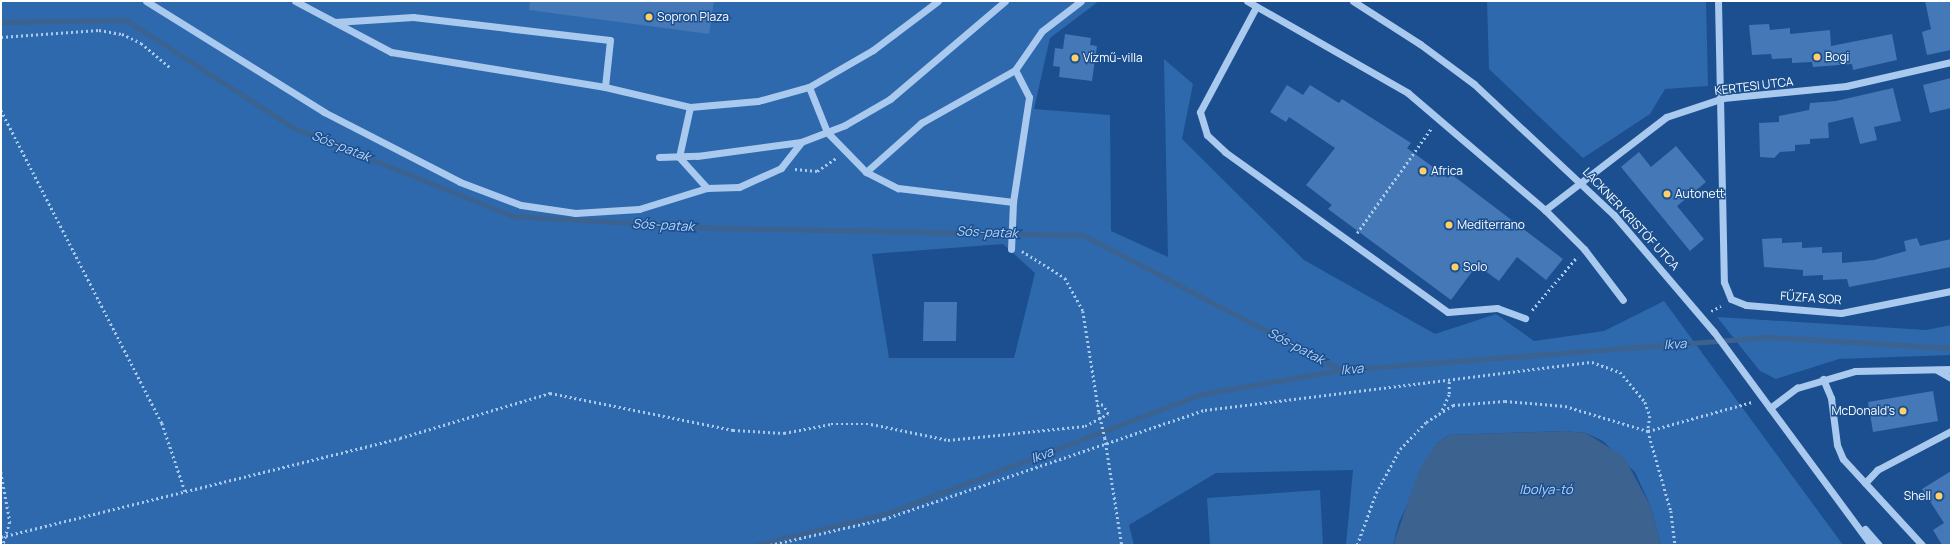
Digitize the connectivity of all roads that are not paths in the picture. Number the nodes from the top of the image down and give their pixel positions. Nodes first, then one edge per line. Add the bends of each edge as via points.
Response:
1 (146, 1) edge
2 (295, 1) edge
3 (938, 1) edge
4 (1005, 1) edge
5 (1080, 1) edge
6 (1247, 1) edge
7 (1353, 1) edge
8 (1718, 1) edge
9 (1256, 7) junction
10 (333, 22) junction
11 (1951, 62) edge
12 (1015, 70) junction
13 (605, 87) junction
14 (808, 88) junction
15 (1722, 98) junction
16 (690, 107) junction
17 (826, 132) junction
18 (800, 142) junction
19 (659, 157) dead end
20 (679, 157) junction
21 (866, 172) junction
22 (1580, 180) junction
23 (707, 188) junction
24 (1013, 202) junction
25 (1545, 210) junction
26 (1011, 246) road end
27 (1951, 291) edge
28 (1623, 300) dead end
29 (1525, 318) road end
30 (1937, 370) junction
31 (1951, 370) edge
32 (1951, 378) edge
33 (1823, 380) junction
34 (1770, 408) junction
35 (1951, 430) edge
36 (1865, 483) junction
37 (1842, 503) junction
38 (1871, 545) edge
39 (1879, 545) edge
40 (1922, 545) edge

1 - 23 street via 324,112 460,182 521,205 575,213 639,209
2 - 10 street
3 - 14 street via 873,50
4 - 17 street via 890,99
5 - 12 street via 1042,31
6 - 9 street
7 - 22 street, LACKNER KRISTÓF UTCA via 1420,44 1474,84
8 - 15 street
9 - 25 street via 1408,93
9 - 29 street via 1200,112 1207,135 1225,152 1448,312 1497,308
10 - 13 street via 391,52
10 - 13 street via 413,17 610,40
11 - 15 street, KERTESI UTCA via 1846,86
12 - 21 street via 921,123
12 - 24 street via 1029,97
13 - 16 street
14 - 16 street via 758,101
14 - 17 street
15 - 22 street, KERTESI UTCA via 1666,117
15 - 27 street, FŰZFA SOR via 1724,288 1731,299 1746,305 1841,313
16 - 20 street
17 - 18 street
17 - 21 street
18 - 20 street
18 - 23 street via 781,168 739,187
19 - 20 street
20 - 23 street
21 - 24 street via 898,188
22 - 25 street, KERTESI UTCA
22 - 34 street, LACKNER KRISTÓF UTCA via 1666,272
24 - 26 street
25 - 28 street via 1584,249
30 - 31 street
30 - 32 street
30 - 33 street via 1855,372
33 - 34 street via 1797,388
33 - 36 street via 1831,398 1837,445 1844,459
34 - 37 street, LACKNER KRISTÓF UTCA
35 - 36 street via 1877,470
36 - 40 street
37 - 38 street, LACKNER KRISTÓF UTCA
37 - 39 street, LACKNER KRISTÓF UTCA

